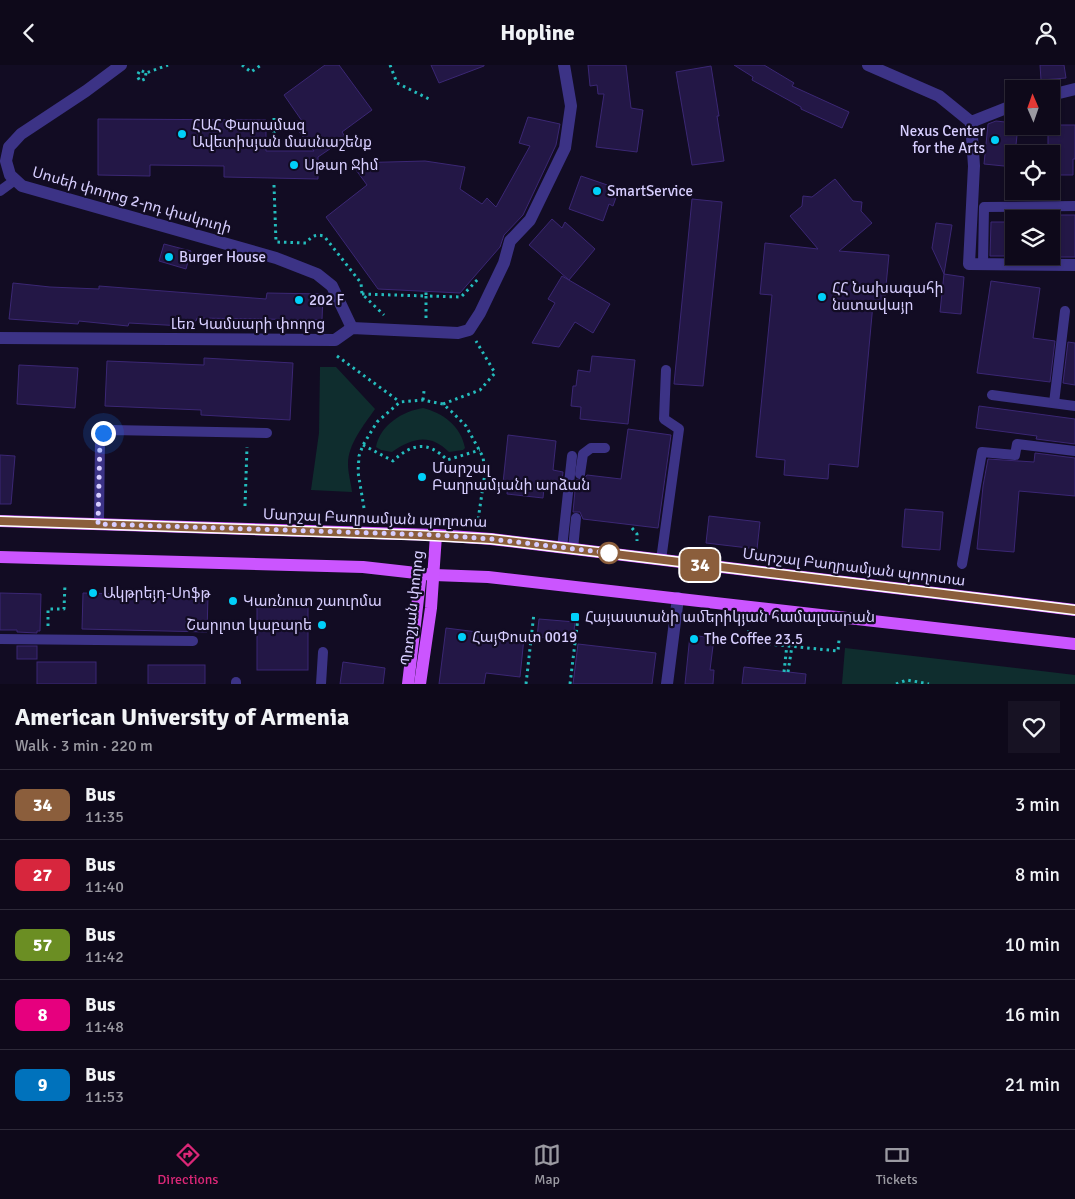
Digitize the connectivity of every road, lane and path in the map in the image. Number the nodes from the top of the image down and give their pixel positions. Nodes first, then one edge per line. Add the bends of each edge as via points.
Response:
1 (121, 65) edge
2 (169, 65) edge
3 (242, 65) edge
4 (262, 65) edge
5 (390, 65) edge
6 (564, 65) edge
7 (868, 65) edge
8 (146, 73) dead end
9 (1075, 89) edge
10 (1060, 93) edge
11 (429, 99) dead end
12 (1005, 109) edge
13 (274, 118) dead end
14 (971, 122) junction
15 (274, 148) dead end
16 (15, 180) junction
17 (274, 185) dead end
18 (0, 191) edge
19 (1075, 206) edge
20 (983, 264) junction
21 (1075, 265) edge
22 (470, 288) dead end
23 (426, 294) junction
24 (362, 295) junction
25 (1065, 311) dead end
26 (389, 319) dead end
27 (426, 321) dead end
28 (352, 328) junction
29 (469, 330) junction
30 (0, 339) edge
31 (337, 356) dead end
32 (666, 370) dead end
33 (424, 391) dead end
34 (992, 395) dead end
35 (423, 400) junction
36 (400, 402) junction
37 (1054, 403) junction
38 (443, 404) junction
39 (1075, 406) edge
40 (248, 433) junction
41 (267, 433) dead end
42 (363, 445) junction
43 (605, 448) dead end
44 (480, 450) junction
45 (1075, 451) edge
46 (572, 456) dead end
47 (580, 474) dead end
48 (245, 506) dead end
49 (364, 508) dead end
50 (576, 518) dead end
51 (478, 520) dead end
52 (0, 521) edge
53 (98, 524) junction
54 (632, 528) dead end
55 (436, 535) junction
56 (637, 541) dead end
57 (568, 548) junction
58 (0, 557) edge
59 (661, 560) junction
60 (962, 564) dead end
61 (427, 574) junction
62 (65, 584) dead end
63 (678, 598) junction
64 (48, 609) dead end
65 (1075, 610) edge
66 (534, 613) dead end
67 (578, 618) dead end
68 (749, 630) dead end
69 (788, 635) dead end
70 (0, 639) edge
71 (839, 640) dead end
72 (193, 641) dead end
73 (1075, 644) edge
74 (792, 646) junction
75 (322, 652) dead end
76 (321, 684) edge
77 (408, 684) edge
78 (420, 684) edge
79 (526, 684) edge
80 (570, 684) edge
81 (667, 684) edge
82 (896, 684) edge
83 (928, 684) edge

1 - 16 street, Սոսեի փողոց 2-րդ փակուղի via 21,134 9,147 6,161
2 - 8 path
3 - 4 path via 251,72
5 - 11 path via 398,83
6 - 29 street via 571,106 564,148 530,220 510,241 504,263
7 - 14 street via 939,96
9 - 10 street
12 - 14 street
13 - 15 path
14 - 20 street via 974,166 969,264
16 - 18 lane
16 - 28 street, Սոսեի փողոց 2-րդ փակուղի via 22,186 276,259 317,274 332,286
17 - 24 path via 276,242 306,243 311,237 324,236 361,283
19 - 20 lane via 984,207
20 - 21 street
22 - 23 path via 461,297
23 - 24 path
23 - 27 path
24 - 26 path
25 - 37 lane
28 - 29 street via 458,333
28 - 30 street, Լեռ Կամսարի փողոց via 335,340
29 - 38 path via 495,373 480,390
31 - 36 path
32 - 59 lane via 664,419 679,429
33 - 35 path
34 - 37 lane
35 - 36 path
35 - 38 path
36 - 42 path via 377,422
37 - 39 lane
38 - 44 path via 466,426
40 - 41 lane
40 - 48 path
40 - 53 lane via 111,429 103,433 100,439
42 - 44 path via 393,461 402,452 417,447 433,449 447,459
42 - 49 path via 358,472
43 - 47 lane via 591,448 583,455
44 - 51 path via 485,473
45 - 60 lane via 1017,444 1015,455 982,452
46 - 57 lane
50 - 57 lane
52 - 53 main road, Մարշալ Բաղրամյան պողոտա
53 - 55 main road, Մարշալ Բաղրամյան պողոտա
54 - 56 path via 637,534
55 - 57 main road, Մարշալ Բաղրամյան պողոտա
55 - 61 main road, Պռոշյան փողոց
57 - 59 main road, Մարշալ Բաղրամյան պողոտա
58 - 61 main road via 363,567
59 - 65 main road, Մարշալ Բաղրամյան պողոտա
61 - 63 main road via 488,577
61 - 77 main road, Պռոշյան փողոց
61 - 78 main road, Պռոշյան փողոց
62 - 64 path via 64,609
63 - 73 main road
63 - 81 street
66 - 79 path
67 - 80 path
68 - 74 path via 748,641
69 - 74 path, bridge via 786,672
70 - 72 lane
71 - 74 path via 838,651
75 - 76 lane
82 - 83 path via 907,680

